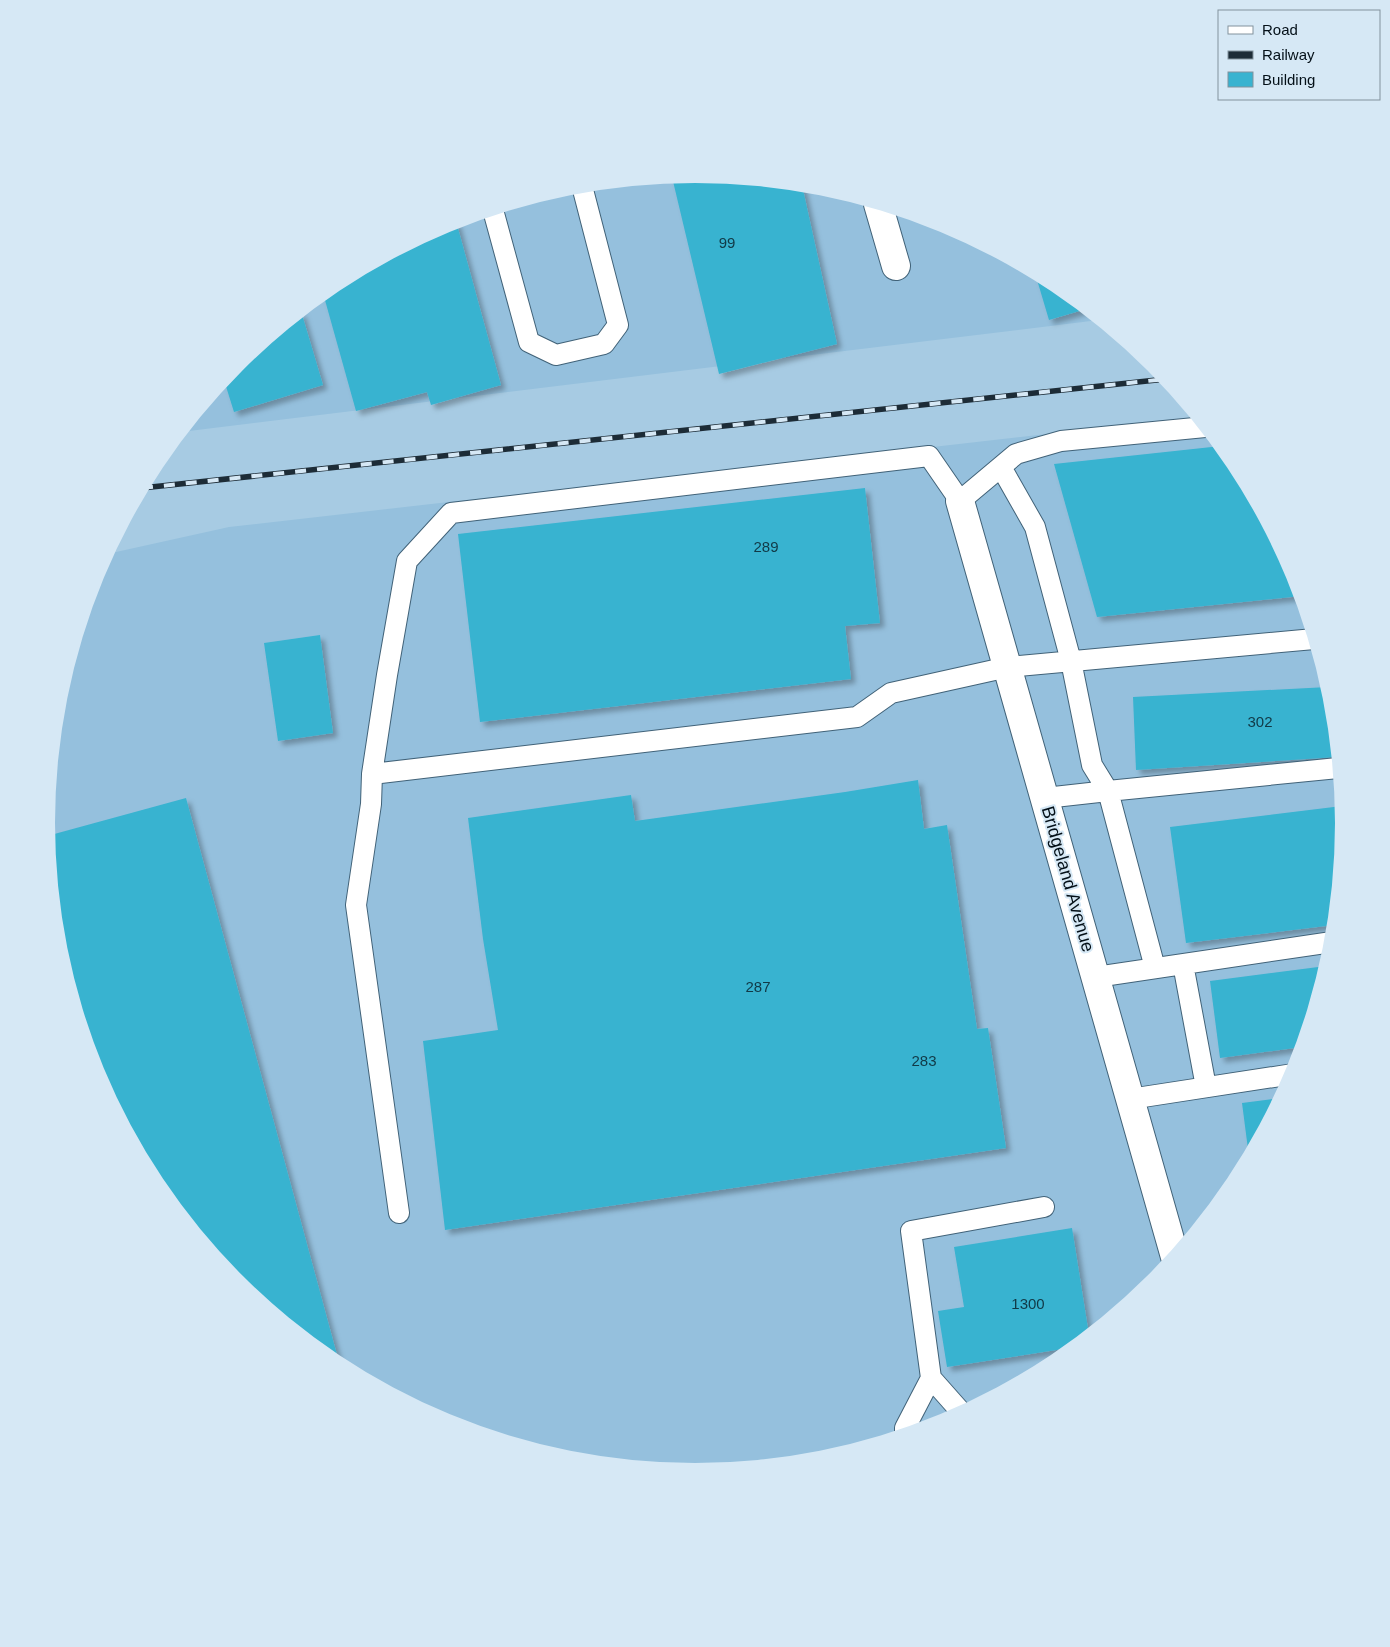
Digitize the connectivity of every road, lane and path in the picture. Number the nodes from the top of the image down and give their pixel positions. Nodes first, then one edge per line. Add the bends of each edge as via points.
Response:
1 (584, 194) edge
2 (880, 211) edge
3 (494, 215) edge
4 (896, 266) dead end
5 (1198, 428) edge
6 (1001, 467) junction
7 (960, 501) junction
8 (1307, 640) edge
9 (1072, 661) junction
10 (1008, 667) junction
11 (1333, 769) edge
12 (372, 774) junction
13 (1108, 791) junction
14 (1045, 798) junction
15 (1324, 943) edge
16 (1183, 964) junction
17 (1155, 968) junction
18 (1096, 977) junction
19 (1283, 1076) edge
20 (1206, 1087) junction
21 (1130, 1099) junction
22 (1044, 1207) dead end
23 (399, 1213) dead end
24 (1173, 1249) edge
25 (931, 1378) junction
26 (957, 1407) edge
27 (906, 1428) edge

1 - 3 lane via 618,325 604,344 556,355 529,342
2 - 4 street
5 - 6 lane via 1061,441 1016,454
6 - 7 lane
6 - 9 lane via 1035,527
7 - 10 street, Bridgeland Avenue
7 - 12 lane via 929,456 450,513 407,561
8 - 9 lane
9 - 10 lane
9 - 13 lane via 1092,765
10 - 12 lane via 891,693 857,717
10 - 14 street, Bridgeland Avenue
11 - 13 lane
12 - 23 lane via 356,905
13 - 14 lane
13 - 17 lane
14 - 18 street, Bridgeland Avenue
15 - 16 lane
16 - 17 lane
16 - 20 lane
17 - 18 lane
18 - 21 street, Bridgeland Avenue
19 - 20 lane
20 - 21 lane
21 - 24 street, Bridgeland Avenue
22 - 25 lane via 911,1231
25 - 26 lane
25 - 27 lane

